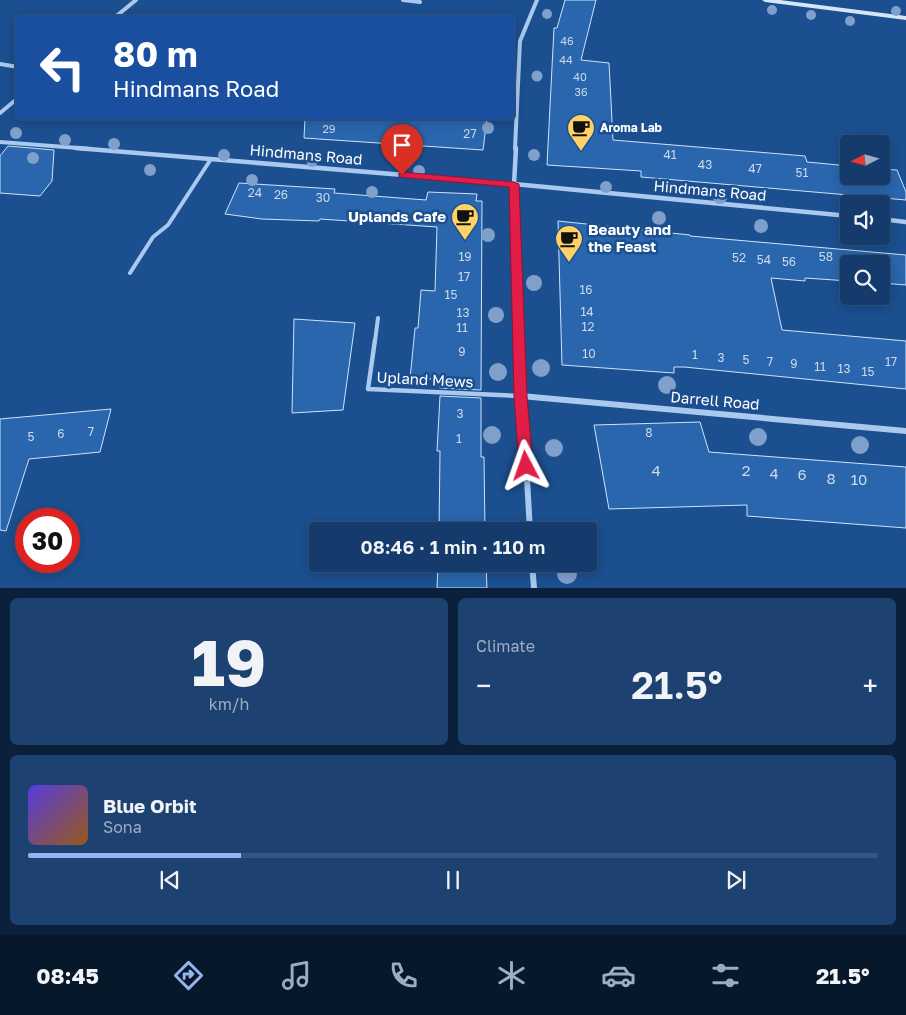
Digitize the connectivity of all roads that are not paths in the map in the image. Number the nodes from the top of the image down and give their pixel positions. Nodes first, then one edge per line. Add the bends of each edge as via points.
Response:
1 (136, 0) edge
2 (403, 0) edge
3 (537, 0) edge
4 (765, 0) edge
5 (420, 2) dead end
6 (118, 15) edge
7 (906, 18) edge
8 (0, 64) edge
9 (15, 66) edge
10 (15, 100) edge
11 (0, 113) edge
12 (0, 142) edge
13 (211, 159) junction
14 (514, 184) junction
15 (840, 215) edge
16 (890, 221) edge
17 (906, 222) edge
18 (130, 274) dead end
19 (378, 318) dead end
20 (521, 396) junction
21 (906, 431) edge
22 (529, 522) edge
23 (533, 572) edge
24 (534, 588) edge

1 - 6 street
2 - 5 street
3 - 14 street via 520,41
4 - 7 main road
8 - 9 street
10 - 11 street
12 - 13 street, Hindmans Road
13 - 14 street, Hindmans Road
13 - 18 lane via 168,225 153,237
14 - 15 street, Hindmans Road
14 - 20 street
16 - 17 street
19 - 20 lane, Upland Mews via 368,389
20 - 21 street, Darrell Road
20 - 22 street
23 - 24 street

